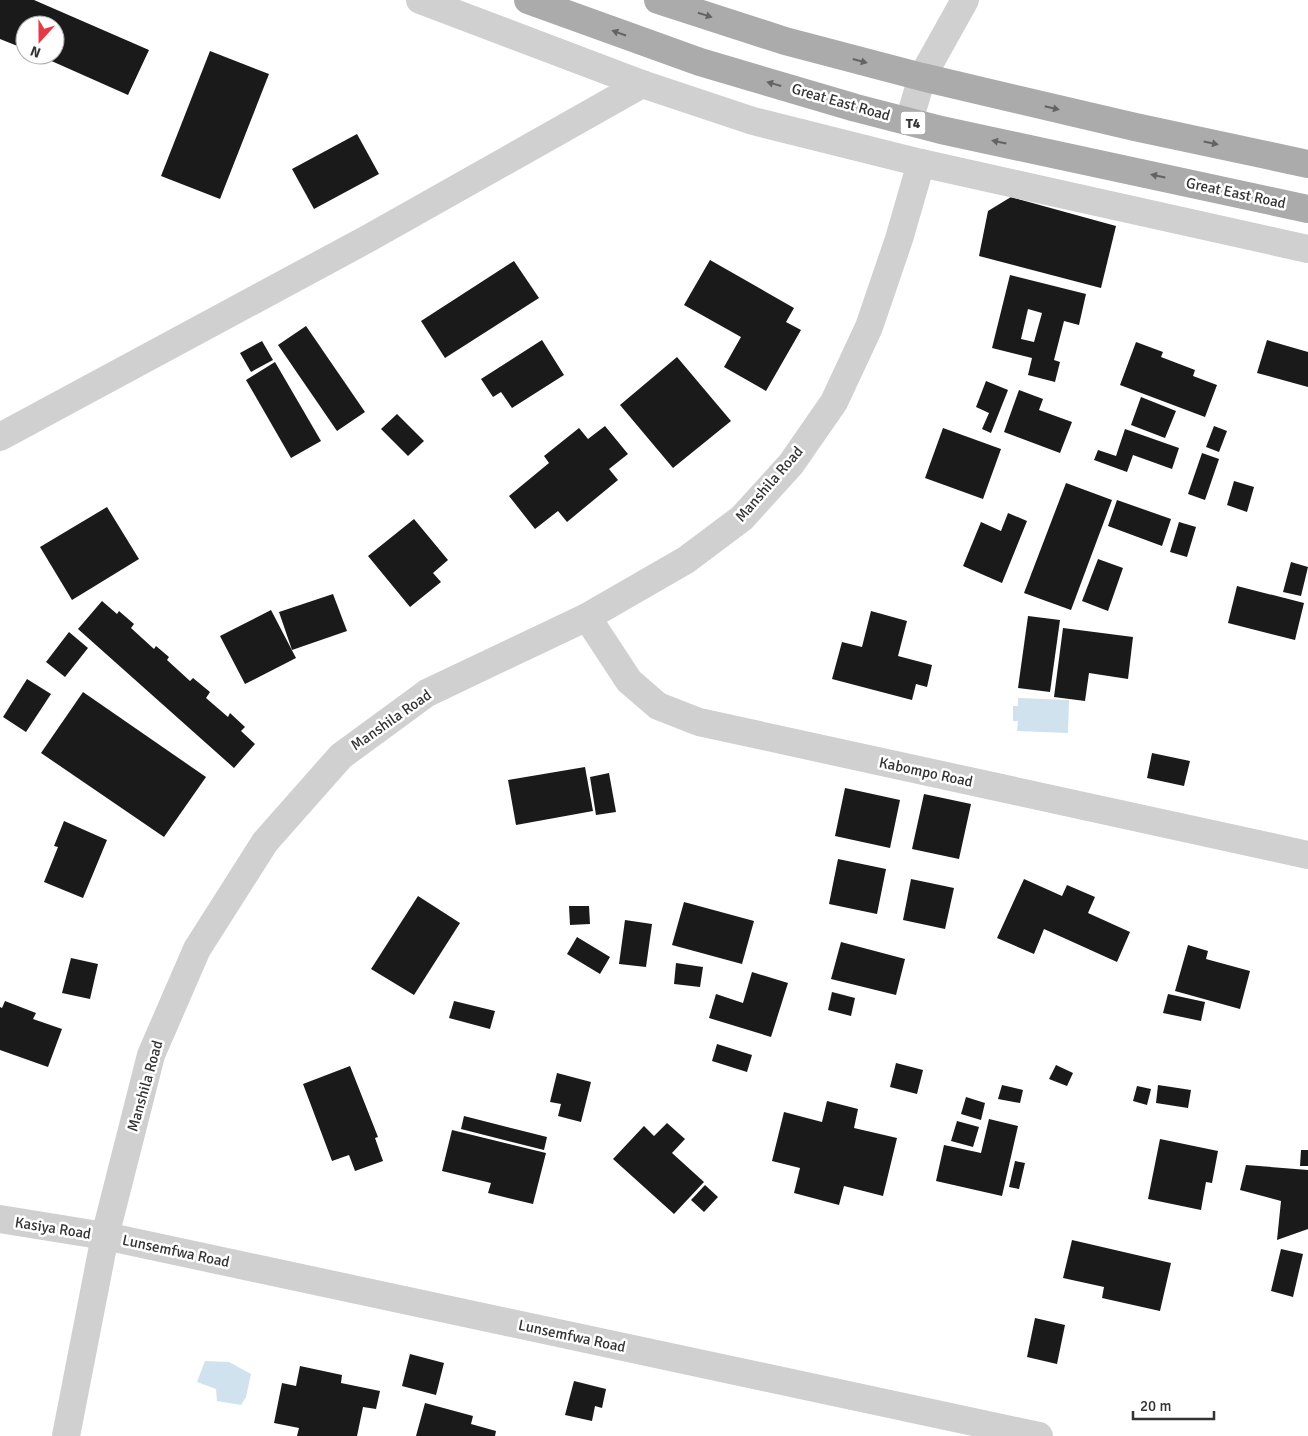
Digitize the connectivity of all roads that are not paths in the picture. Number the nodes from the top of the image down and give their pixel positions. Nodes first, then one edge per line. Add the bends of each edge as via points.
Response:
1 (420, 0) edge
2 (528, 0) edge
3 (658, 0) edge
4 (964, 0) edge
5 (922, 77) junction
6 (642, 84) junction
7 (909, 121) junction
8 (921, 163) junction
9 (1308, 164) edge
10 (1308, 209) edge
11 (1308, 249) edge
12 (0, 437) edge
13 (587, 616) junction
14 (1308, 855) edge
15 (0, 1219) edge
16 (105, 1236) junction
17 (66, 1436) edge
18 (1039, 1436) edge

1 - 6 street
7 -> 2 main road, Great East Road / T4 via 700,62
3 -> 5 main road via 785,41
4 - 5 street
5 - 7 street
5 -> 9 main road
6 - 8 street via 753,121
6 - 12 street via 369,238
10 -> 7 main road, Great East Road / T4
8 - 11 street
8 - 13 street, Manshila Road via 869,327 834,402 791,464 742,518 686,560
13 - 14 street, Kabompo Road via 629,680 658,706 699,722
13 - 16 street, Manshila Road via 426,694 341,756 265,842 198,949 150,1055
15 - 16 street, Kasiya Road
16 - 17 street, Manshila Road
16 - 18 street, Lunsemfwa Road

